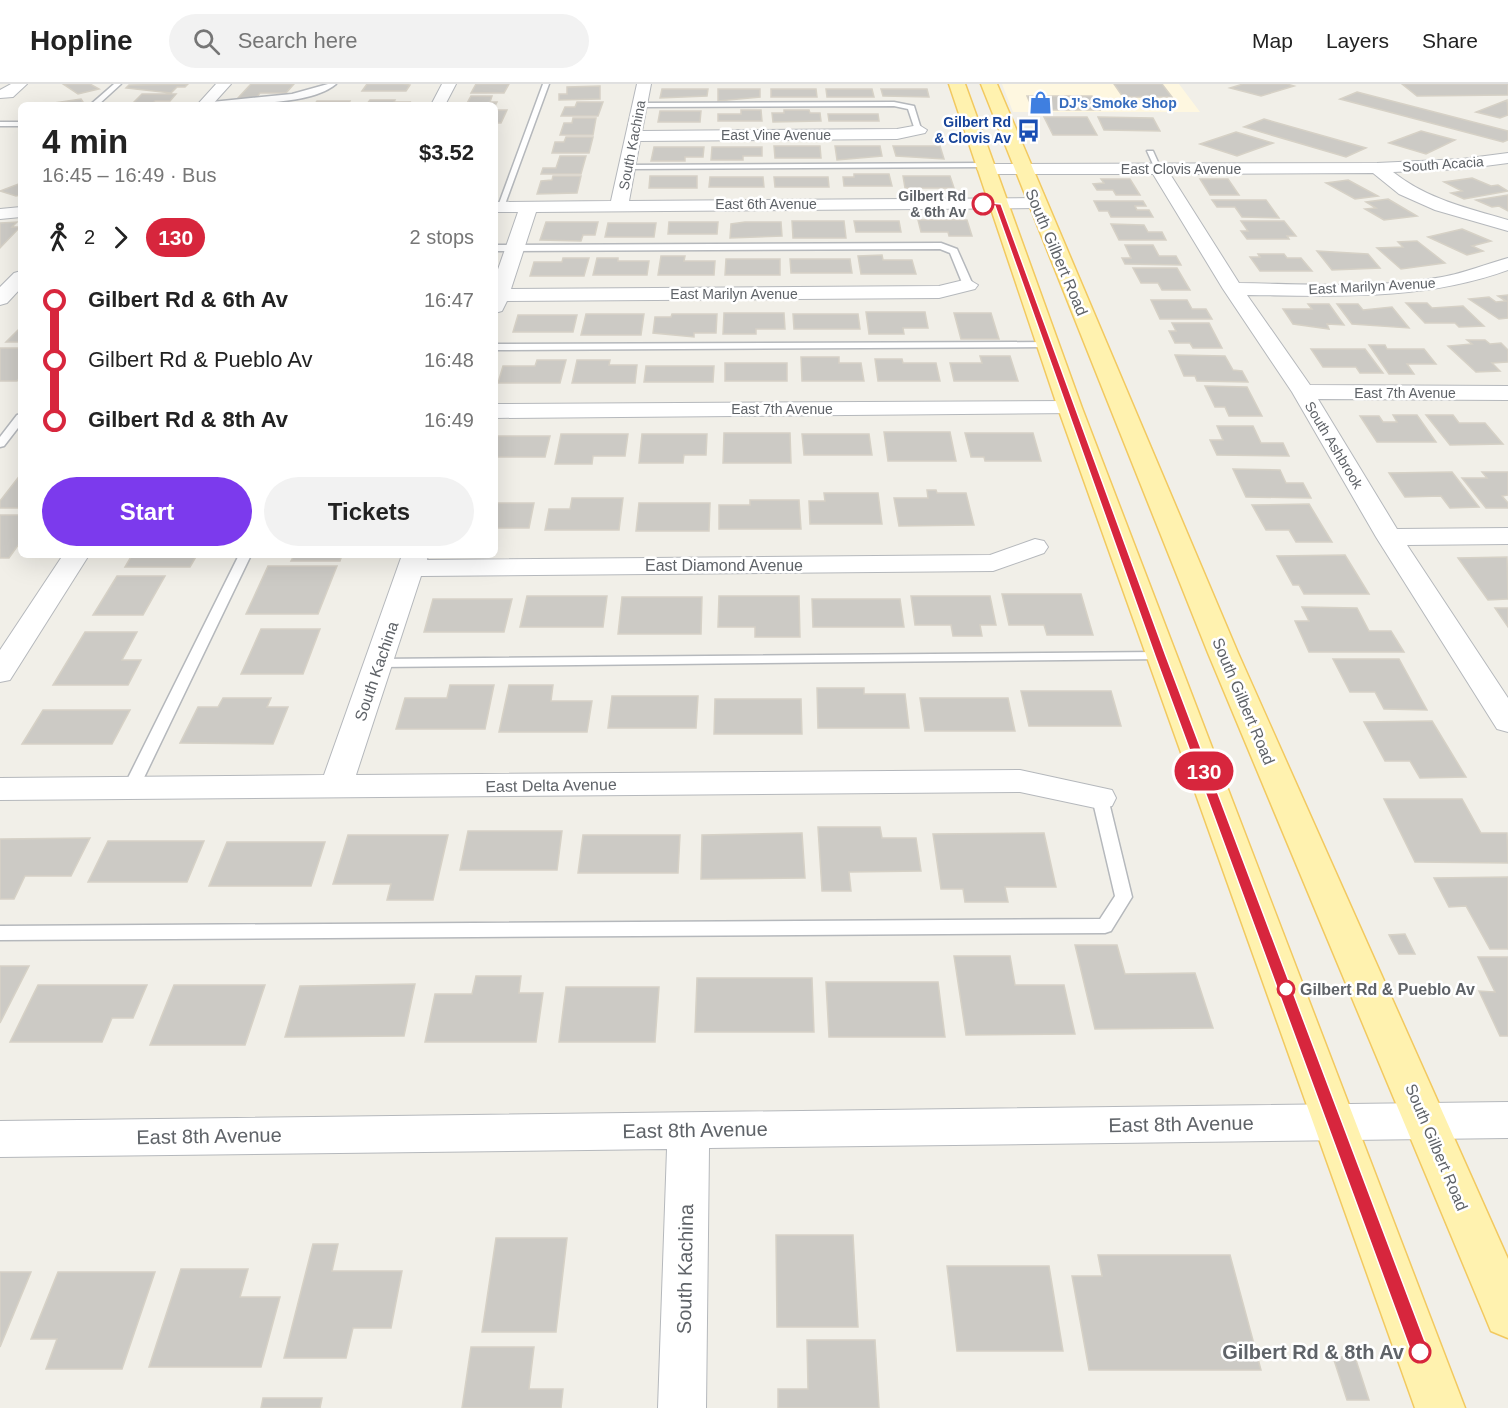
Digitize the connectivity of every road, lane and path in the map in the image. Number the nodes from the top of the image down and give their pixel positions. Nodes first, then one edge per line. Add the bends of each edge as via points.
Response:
1 (20, 84) edge
2 (118, 84) edge
3 (224, 84) edge
4 (333, 84) edge
5 (449, 84) edge
6 (546, 84) edge
7 (644, 84) edge
8 (957, 84) edge
9 (989, 84) edge
10 (4, 94) edge
11 (97, 102) edge
12 (207, 102) edge
13 (227, 102) edge
14 (440, 102) edge
15 (639, 105) junction
16 (0, 124) edge
17 (18, 124) edge
18 (919, 130) joint
19 (633, 136) junction
20 (1508, 158) edge
21 (1155, 161) junction
22 (628, 166) junction
23 (985, 167) junction
24 (1377, 168) junction
25 (1023, 169) junction
26 (1037, 203) junction
27 (498, 204) edge
28 (998, 204) junction
29 (619, 205) junction
30 (498, 207) edge
31 (529, 207) junction
32 (18, 212) edge
33 (0, 214) edge
34 (1508, 226) edge
35 (498, 248) edge
36 (515, 248) junction
37 (1508, 264) edge
38 (18, 280) edge
39 (968, 285) joint
40 (1233, 289) junction
41 (498, 298) edge
42 (0, 299) edge
43 (498, 301) edge
44 (0, 306) edge
45 (18, 306) edge
46 (1047, 344) junction
47 (498, 347) edge
48 (1303, 392) junction
49 (1508, 393) edge
50 (1070, 408) junction
51 (498, 411) edge
52 (18, 421) edge
53 (0, 444) edge
54 (1508, 536) edge
55 (1389, 537) junction
56 (1035, 547) dead end
57 (74, 558) edge
58 (244, 558) edge
59 (413, 561) edge
60 (1161, 656) junction
61 (378, 663) junction
62 (0, 673) edge
63 (1508, 722) edge
64 (336, 787) junction
65 (130, 788) junction
66 (0, 789) edge
67 (1100, 798) joint
68 (0, 933) edge
69 (1508, 1120) edge
70 (1408, 1121) junction
71 (1336, 1122) junction
72 (688, 1130) junction
73 (0, 1139) edge
74 (1508, 1314) edge
75 (682, 1408) edge
76 (1440, 1408) edge

1 - 10 street
2 - 11 lane
3 - 12 street
4 - 13 lane via 294,96
5 - 14 street
6 - 27 lane
7 - 15 street, South Kachina
8 - 23 main road
9 - 25 main road, South Gilbert Road
15 - 18 lane via 894,104 911,108
15 - 19 street, South Kachina
16 - 17 lane
18 - 19 street, East Vine Avenue via 897,134
19 - 22 street, South Kachina
20 - 24 street, South Acacia via 1462,165
21 - 24 street, East Clovis Avenue
21 - 25 street, East Clovis Avenue
21 - 40 street, South Ashbrook
22 - 23 lane
22 - 29 street, South Kachina
23 - 25 street, East Clovis Avenue
23 - 28 main road
24 - 34 street via 1405,190 1441,207
25 - 26 main road, South Gilbert Road
26 - 28 street, East 6th Avenue
26 - 70 main road, South Gilbert Road via 1223,653
28 - 29 street, East 6th Avenue
28 - 46 main road
29 - 31 street, East 6th Avenue
30 - 31 street, East 6th Avenue
31 - 36 street
32 - 33 street
35 - 36 lane
36 - 39 lane via 940,246 954,251
36 - 41 street
37 - 40 street, East Marilyn Avenue via 1478,276 1432,285
38 - 42 street
39 - 43 street, East Marilyn Avenue via 939,292
40 - 48 street, South Ashbrook
44 - 45 street
46 - 47 lane
46 - 50 main road
48 - 49 street, East 7th Avenue
48 - 55 street, South Ashbrook
50 - 51 street, East 7th Avenue
50 - 60 main road
52 - 53 lane
54 - 55 street
55 - 63 street, South Ashbrook
56 - 59 street, East Diamond Avenue via 993,562
57 - 62 street
58 - 65 lane
59 - 61 street, South Kachina
60 - 61 lane
60 - 71 main road
61 - 64 street, South Kachina
64 - 65 street, East Delta Avenue
64 - 67 street, East Delta Avenue via 1020,781
65 - 66 street, East Delta Avenue
67 - 68 lane via 1124,897 1105,926
69 - 70 street, East 8th Avenue
70 - 71 street, East 8th Avenue
70 - 74 main road, South Gilbert Road
71 - 72 street, East 8th Avenue
71 - 76 main road
72 - 73 street, East 8th Avenue
72 - 75 street, South Kachina

